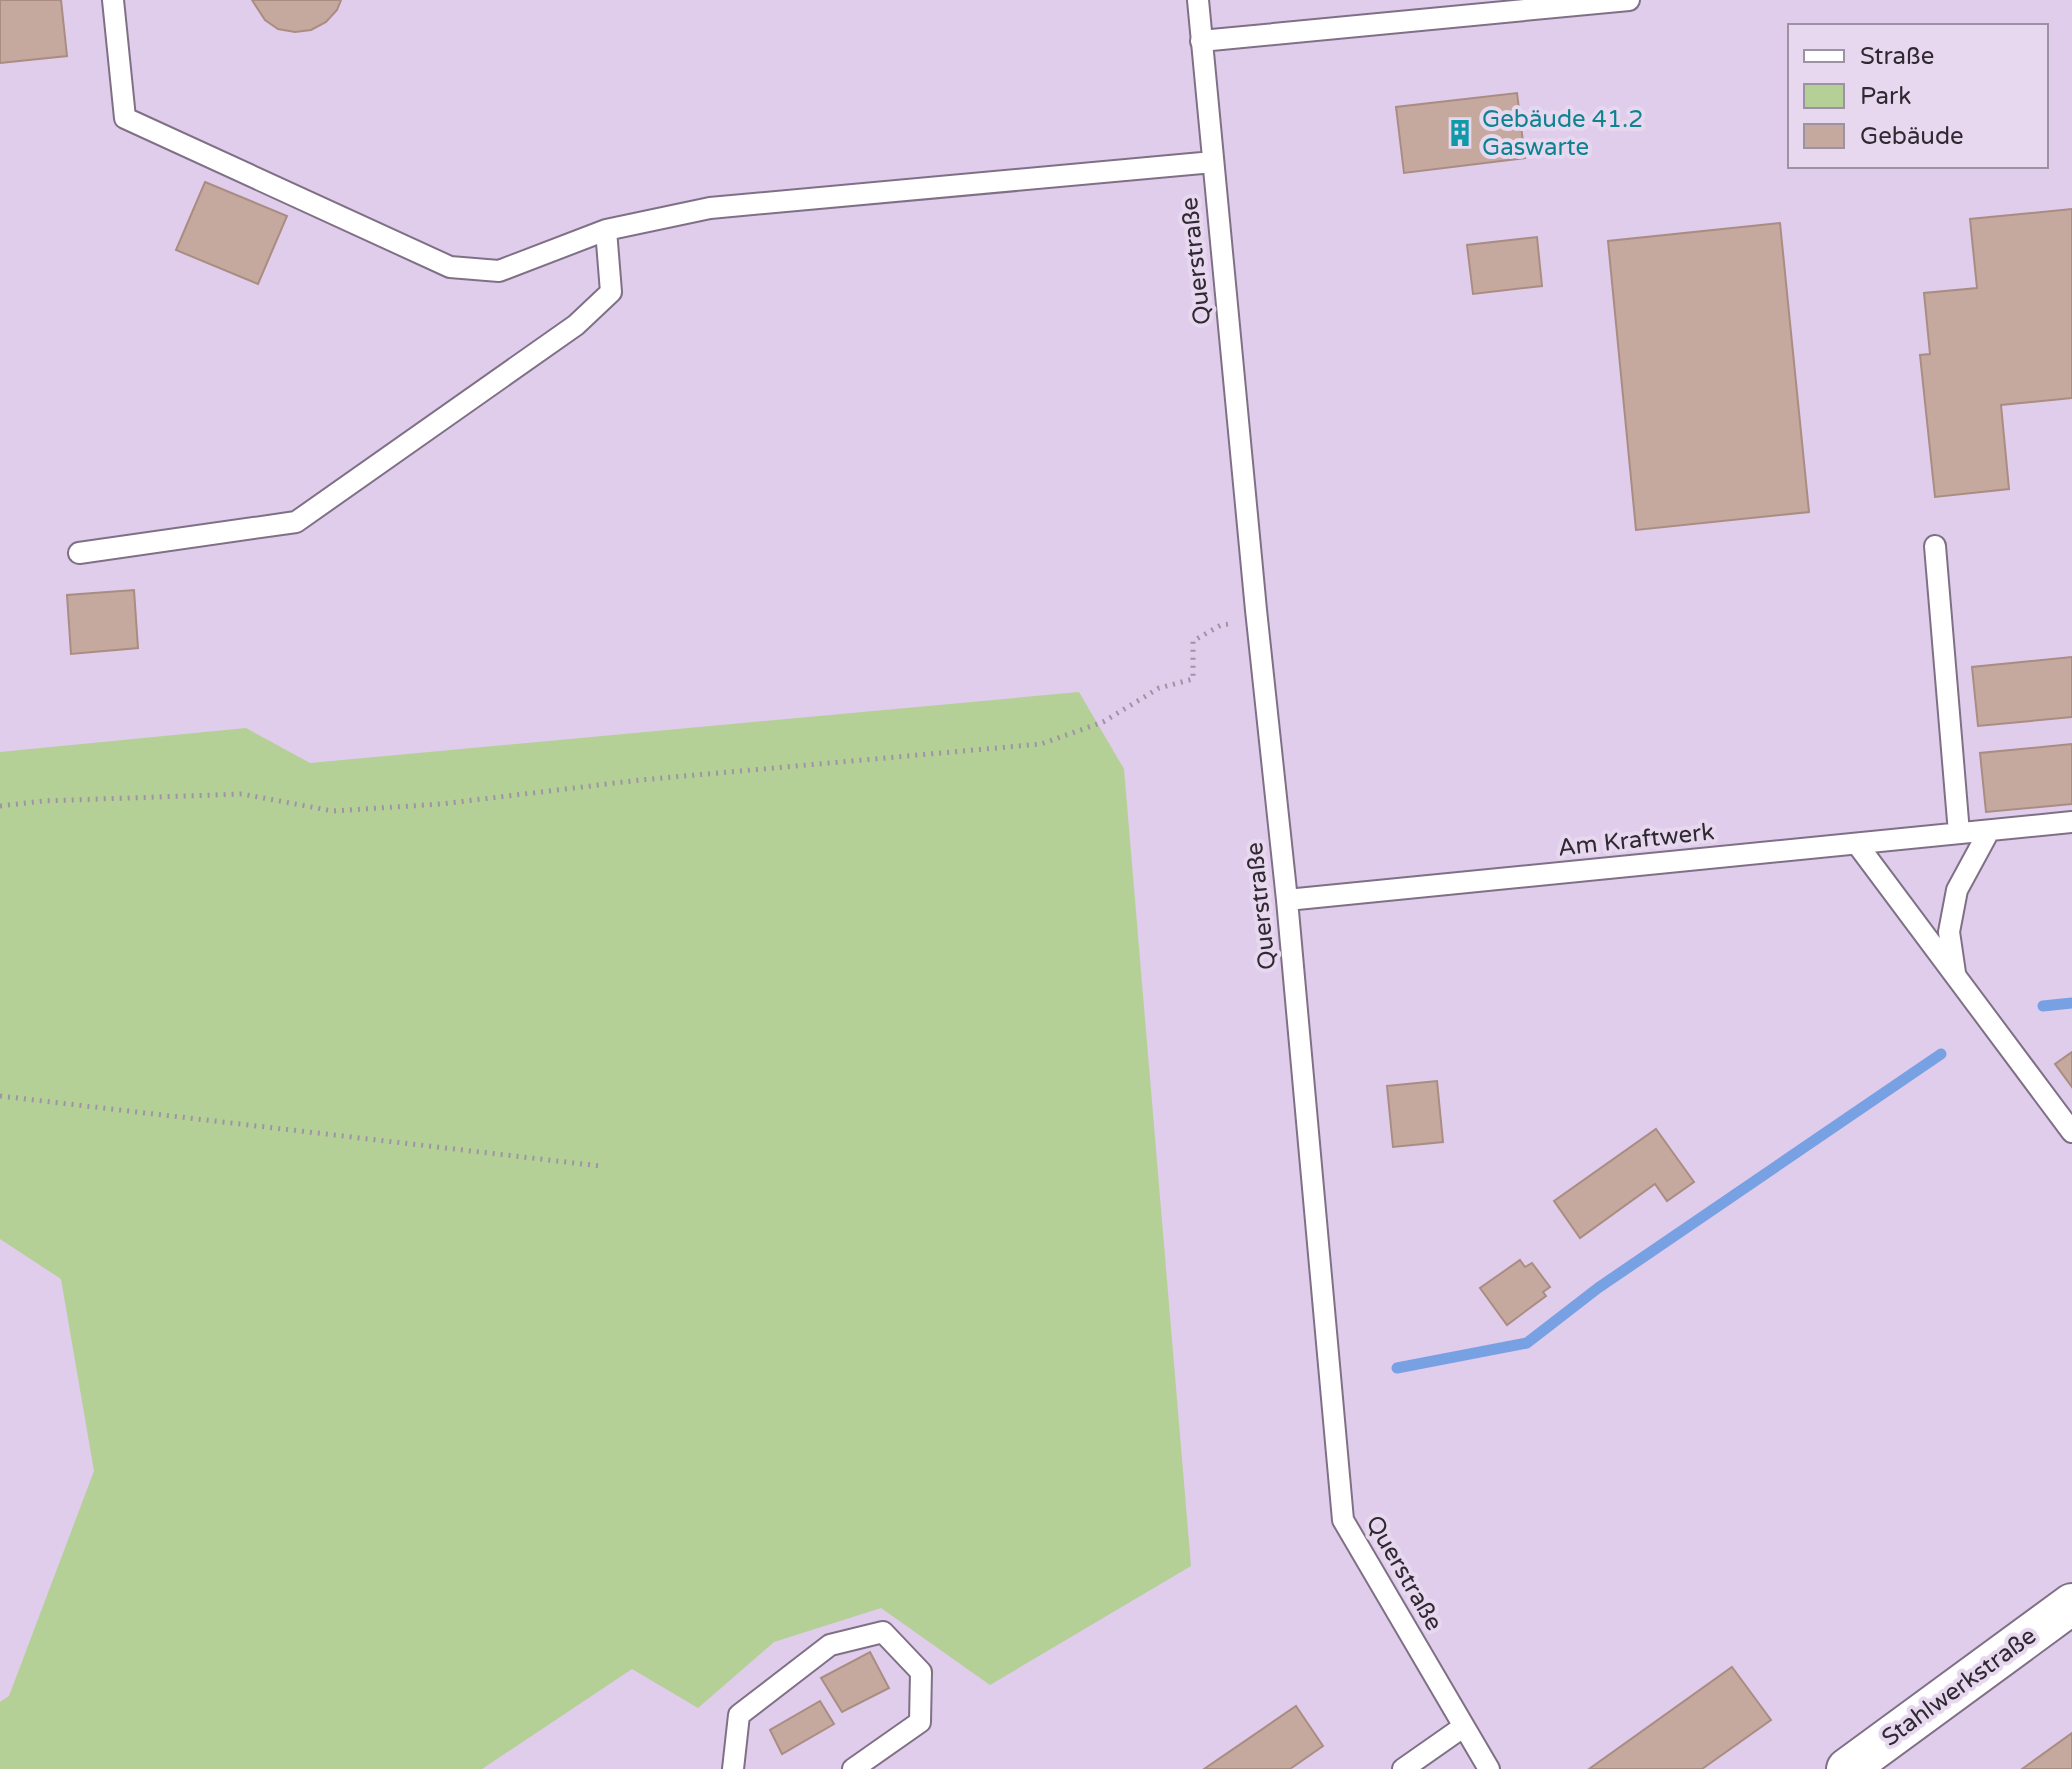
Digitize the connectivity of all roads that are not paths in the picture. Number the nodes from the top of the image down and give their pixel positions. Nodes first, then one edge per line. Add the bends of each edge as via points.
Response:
1 (113, 0) edge
2 (1198, 0) edge
3 (1629, 0) edge
4 (1201, 41) junction
5 (1213, 162) junction
6 (606, 230) junction
7 (1935, 546) dead end
8 (79, 553) dead end
9 (2072, 822) edge
10 (1989, 831) junction
11 (1959, 833) junction
12 (1857, 844) junction
13 (1287, 900) junction
14 (1955, 976) junction
15 (2072, 1132) edge
16 (2072, 1604) edge
17 (1463, 1727) junction
18 (733, 1769) edge
19 (853, 1769) edge
20 (1403, 1769) edge
21 (1489, 1769) edge
22 (1847, 1769) edge

1 - 6 lane via 125,118 450,267 499,271
2 - 4 lane, Querstraße
3 - 4 lane
4 - 5 lane, Querstraße
5 - 6 lane via 710,208
5 - 13 lane, Querstraße
6 - 8 lane via 611,292 576,325 296,522
7 - 11 lane
9 - 10 lane, Am Kraftwerk
10 - 11 lane, Am Kraftwerk
10 - 14 lane via 1957,890 1949,932
11 - 12 lane, Am Kraftwerk
12 - 13 lane, Am Kraftwerk
12 - 14 lane
13 - 17 lane, Querstraße via 1343,1520
14 - 15 lane
16 - 22 street, Stahlwerkstraße
17 - 20 lane
17 - 21 lane, Querstraße
18 - 19 lane via 739,1715 830,1645 883,1632 921,1672 920,1722

